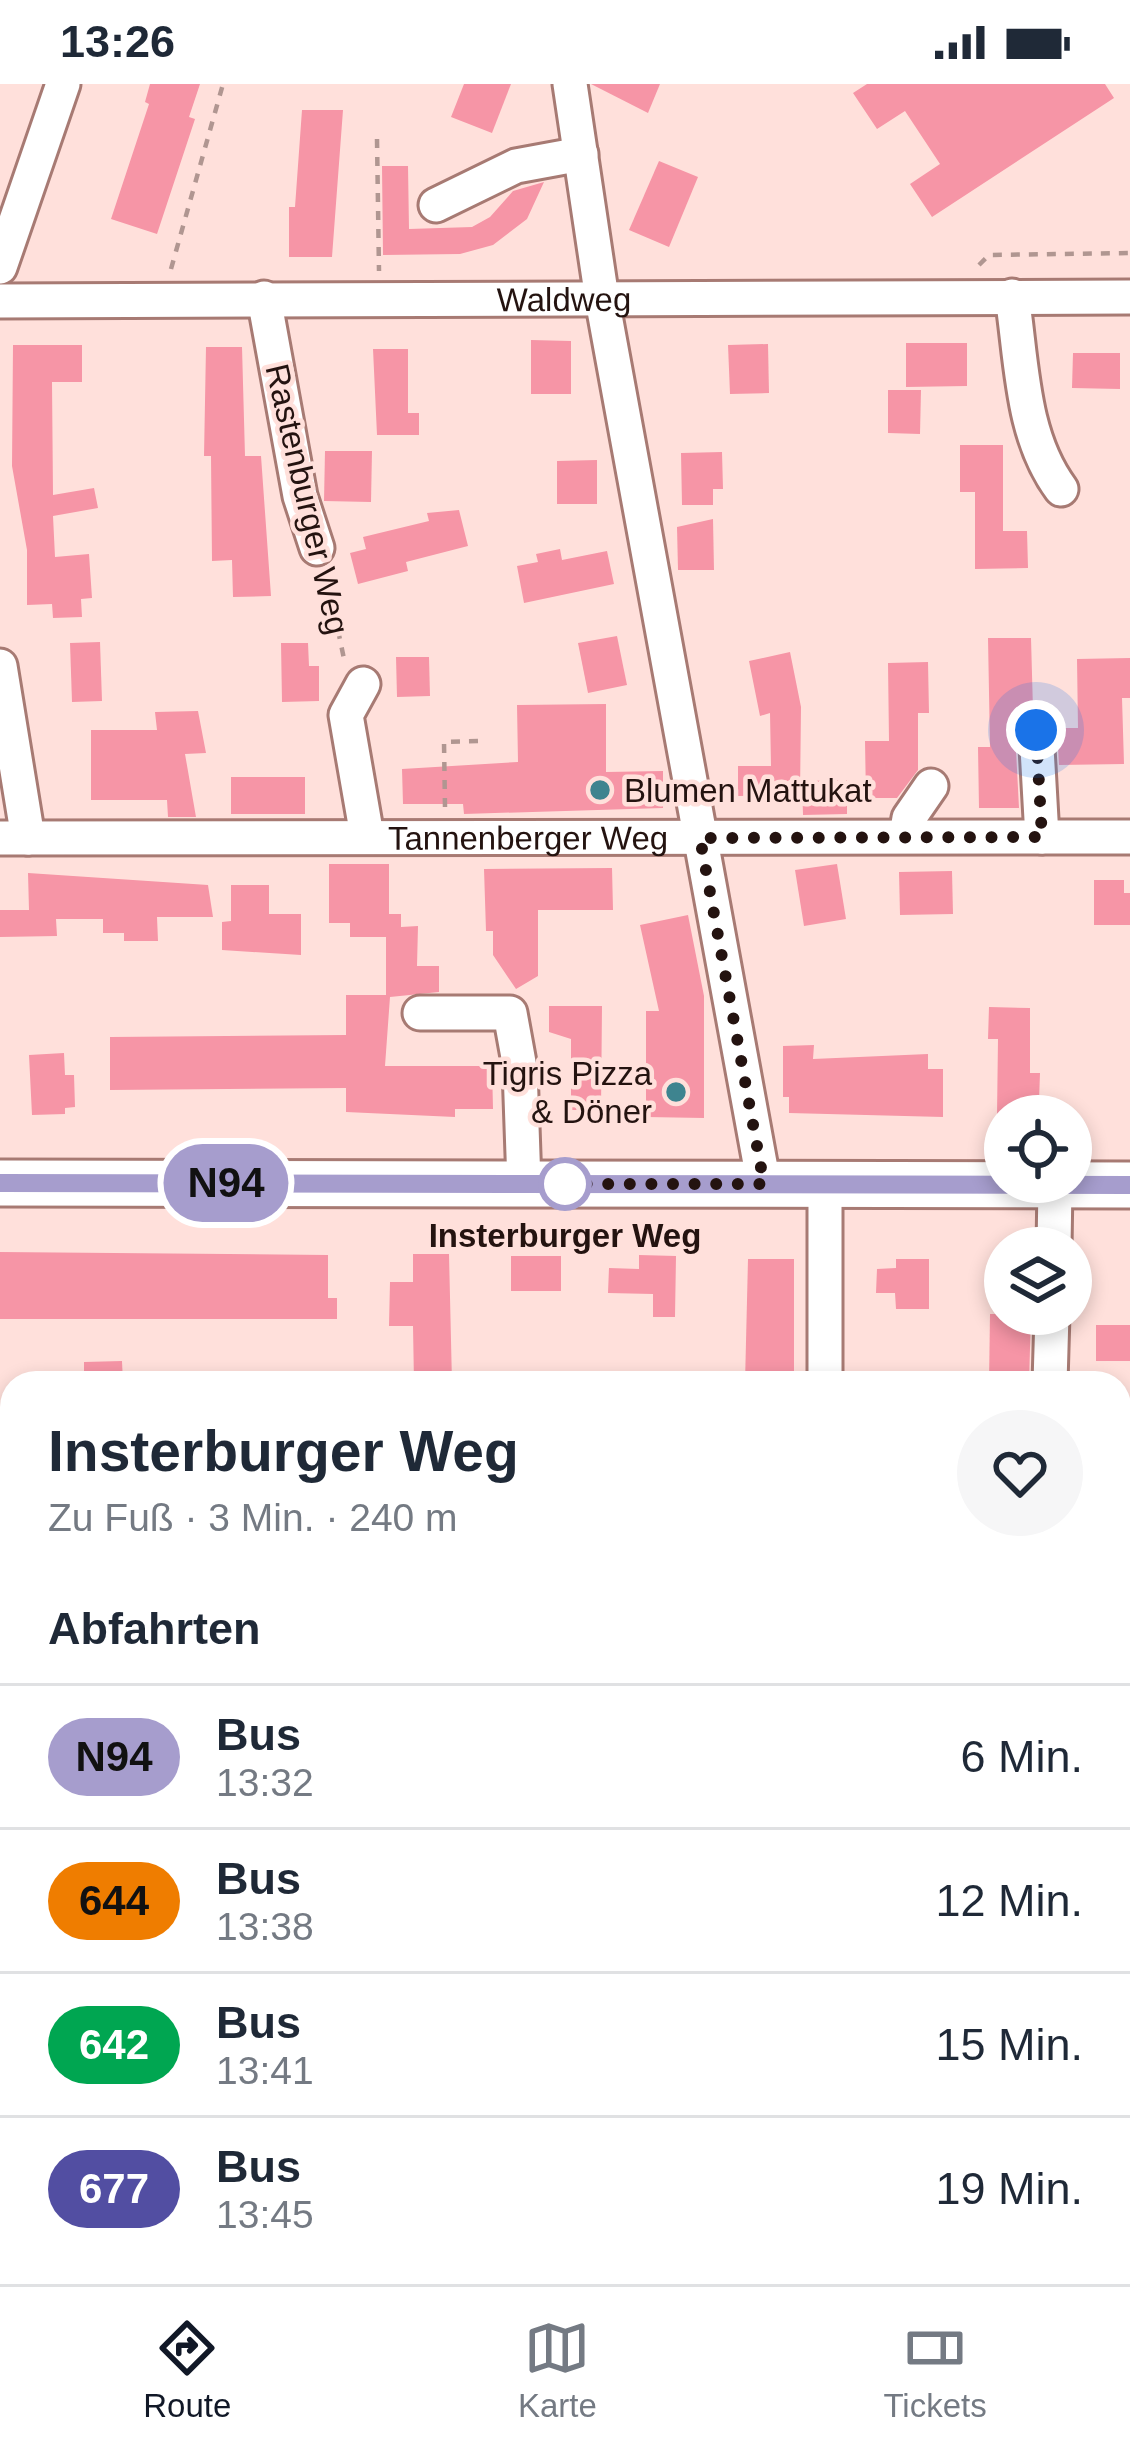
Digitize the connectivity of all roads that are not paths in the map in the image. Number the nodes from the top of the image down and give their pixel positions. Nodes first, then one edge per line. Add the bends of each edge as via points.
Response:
1 (63, 84) edge
2 (570, 84) edge
3 (580, 154) junction
4 (436, 205) dead end
5 (0, 267) edge
6 (1012, 296) junction
7 (1130, 297) edge
8 (265, 298) junction
9 (602, 299) junction
10 (0, 301) edge
11 (1061, 490) dead end
12 (317, 548) road end
13 (0, 666) edge
14 (356, 692) road end
15 (1036, 730) dead end
16 (931, 786) dead end
17 (367, 836) junction
18 (906, 836) junction
19 (1042, 837) junction
20 (1130, 837) edge
21 (14, 838) edge
22 (700, 838) junction
23 (420, 1013) dead end
24 (0, 1183) edge
25 (524, 1184) junction
26 (764, 1184) junction
27 (825, 1184) junction
28 (984, 1185) edge
29 (1092, 1185) edge
30 (1130, 1185) edge
31 (1051, 1335) edge
32 (825, 1371) edge
33 (1050, 1371) edge

1 - 5 street
2 - 3 street
3 - 4 street via 517,166
3 - 9 street
6 - 7 street, Waldweg
6 - 9 street, Waldweg
6 - 11 street via 1033,436
8 - 9 street, Waldweg
8 - 10 street, Waldweg
8 - 12 street, Rastenburger Weg via 300,496
9 - 22 street
13 - 21 street
14 - 17 street via 346,715
15 - 19 street
16 - 18 street
17 - 21 street, Tannenberger Weg
17 - 22 street, Tannenberger Weg
18 - 19 street, Tannenberger Weg
18 - 22 street, Tannenberger Weg
19 - 20 street, Tannenberger Weg
22 - 26 street
23 - 25 street via 509,1013 520,1068
24 - 25 main road
25 - 26 main road
26 - 27 main road
27 - 28 main road
27 - 32 street
29 - 30 main road
31 - 33 street

